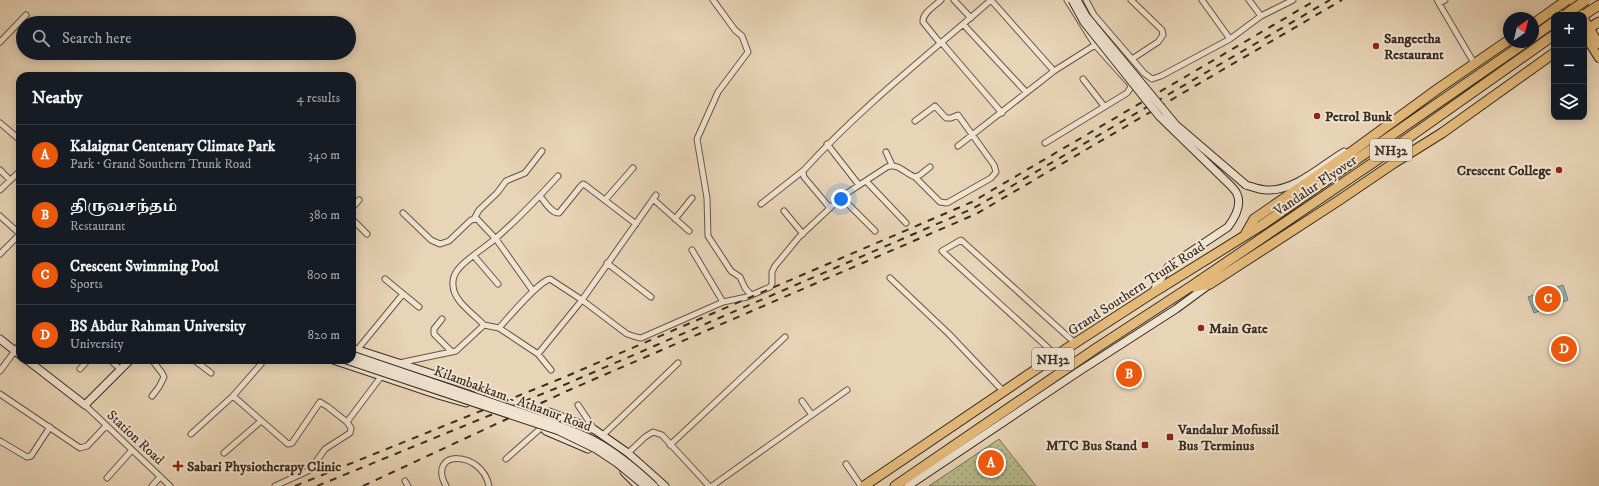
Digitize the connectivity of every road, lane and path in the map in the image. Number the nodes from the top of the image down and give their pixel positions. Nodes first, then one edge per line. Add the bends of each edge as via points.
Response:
1 (713, 0) edge
2 (941, 0) edge
3 (954, 0) edge
4 (991, 0) edge
5 (1067, 0) edge
6 (1072, 0) edge
7 (1078, 0) edge
8 (1086, 0) edge
9 (1131, 0) edge
10 (1202, 0) edge
11 (1249, 0) edge
12 (1293, 0) edge
13 (1445, 0) edge
14 (1586, 0) edge
15 (1568, 1) edge
16 (1438, 2) edge
17 (1599, 4) edge
18 (1569, 12) edge
19 (1572, 12) edge
20 (1580, 12) edge
21 (1587, 12) edge
22 (1261, 16) junction
23 (971, 18) junction
24 (1539, 20) edge
25 (1599, 22) edge
26 (963, 24) junction
27 (1551, 24) edge
28 (16, 25) edge
29 (1587, 30) edge
30 (1587, 32) edge
31 (1539, 33) edge
32 (1587, 33) edge
33 (1551, 37) edge
34 (1230, 39) junction
35 (0, 42) edge
36 (940, 43) junction
37 (1503, 44) edge
38 (1599, 44) edge
39 (1095, 45) junction
40 (1517, 48) edge
41 (1551, 56) edge
42 (1599, 58) edge
43 (1132, 59) junction
44 (1474, 63) junction
45 (1054, 71) junction
46 (1083, 79) dead end
47 (1152, 79) junction
48 (1131, 89) junction
49 (1026, 92) junction
50 (1104, 106) junction
51 (1002, 113) junction
52 (915, 121) dead end
53 (0, 123) edge
54 (972, 134) junction
55 (16, 137) edge
56 (1369, 139) junction
57 (1045, 143) dead end
58 (827, 144) junction
59 (958, 146) dead end
60 (542, 151) dead end
61 (886, 152) dead end
62 (892, 165) junction
63 (930, 167) dead end
64 (633, 168) dead end
65 (0, 170) edge
66 (804, 170) junction
67 (16, 175) edge
68 (558, 176) dead end
69 (915, 177) junction
70 (10, 180) junction
71 (866, 181) junction
72 (859, 185) junction
73 (0, 190) edge
74 (540, 196) junction
75 (841, 197) junction
76 (692, 198) dead end
77 (359, 200) dead end
78 (606, 200) junction
79 (356, 203) edge
80 (761, 204) dead end
81 (830, 208) junction
82 (784, 211) dead end
83 (403, 213) dead end
84 (0, 216) edge
85 (474, 219) junction
86 (675, 219) junction
87 (356, 223) edge
88 (906, 223) dead end
89 (636, 224) junction
90 (16, 230) edge
91 (689, 231) dead end
92 (875, 231) dead end
93 (367, 234) dead end
94 (803, 234) junction
95 (1244, 236) junction
96 (16, 238) edge
97 (496, 238) junction
98 (692, 250) dead end
99 (0, 254) edge
100 (474, 256) junction
101 (607, 263) junction
102 (890, 278) dead end
103 (385, 279) dead end
104 (498, 284) dead end
105 (1210, 284) junction
106 (1190, 287) junction
107 (533, 292) junction
108 (403, 294) junction
109 (1151, 294) junction
110 (751, 295) junction
111 (650, 297) dead end
112 (582, 300) junction
113 (723, 302) junction
114 (419, 307) dead end
115 (442, 319) dead end
116 (484, 325) junction
117 (499, 328) junction
118 (785, 336) dead end
119 (0, 339) edge
120 (1075, 343) junction
121 (356, 349) edge
122 (16, 351) edge
123 (356, 352) edge
124 (356, 352) edge
125 (452, 352) junction
126 (538, 354) junction
127 (16, 355) edge
128 (1057, 356) junction
129 (356, 363) edge
130 (399, 363) junction
131 (678, 363) dead end
132 (32, 364) edge
133 (84, 364) edge
134 (114, 364) edge
135 (126, 364) edge
136 (155, 364) edge
137 (199, 364) edge
138 (260, 364) dead end
139 (346, 364) edge
140 (80, 369) dead end
141 (120, 369) junction
142 (551, 370) dead end
143 (0, 371) edge
144 (211, 373) dead end
145 (381, 375) junction
146 (846, 390) dead end
147 (1004, 392) junction
148 (0, 394) edge
149 (152, 396) dead end
150 (233, 396) junction
151 (802, 401) dead end
152 (85, 405) junction
153 (578, 405) dead end
154 (812, 414) junction
155 (261, 422) junction
156 (347, 422) junction
157 (106, 426) junction
158 (50, 427) junction
159 (542, 427) junction
160 (595, 430) junction
161 (191, 434) dead end
162 (603, 435) junction
163 (0, 441) edge
164 (670, 445) junction
165 (132, 450) junction
166 (224, 453) dead end
167 (628, 453) junction
168 (506, 459) dead end
169 (846, 464) dead end
170 (160, 477) junction
171 (107, 478) dead end
172 (633, 484) edge
173 (152, 486) edge
174 (170, 486) edge
175 (275, 486) edge
176 (446, 486) edge
177 (489, 486) edge
178 (645, 486) edge
179 (654, 486) edge
180 (665, 486) edge
181 (709, 486) edge
182 (712, 486) edge
183 (861, 486) edge
184 (864, 486) edge
185 (895, 486) edge
186 (908, 486) edge

1 - 110 street via 742,36 748,52 718,92 697,139 707,198 708,236 731,271 740,277
2 - 36 street via 923,19
3 - 23 street
4 - 23 street
4 - 45 street
5 - 39 street
6 - 109 street, bridge via 1084,22 1158,116 1237,194 1238,208 1228,227 1168,267
7 - 56 street, bridge via 1086,16 1176,125 1246,185 1267,190 1280,188 1296,182
8 - 43 street via 1094,15
9 - 43 street via 1163,34 1162,39
10 - 34 street
11 - 22 street
12 - 22 street
13 - 16 street
14 - 18 highway, bridge
15 - 19 main road
15 - 20 main road
15 - 24 highway
16 - 44 street
17 - 21 highway
22 - 34 street
23 - 26 street
25 - 29 highway
26 - 36 street
26 - 49 street
27 - 31 highway
28 - 35 street
30 - 38 main road
32 - 42 main road
33 - 106 highway, Vandalur Flyover / NH32
34 - 47 street
36 - 51 street
36 - 58 street
37 - 44 highway
39 - 45 street
39 - 48 street via 1130,84
40 - 95 highway, Vandalur Flyover / NH32
41 - 105 highway via 1442,133
43 - 47 street
44 - 56 highway
45 - 49 street
46 - 50 street
47 - 48 street
48 - 50 street
49 - 51 street
50 - 57 street
51 - 54 street
52 - 54 street via 935,106 946,118 958,115
53 - 55 street
54 - 59 street
54 - 69 street via 996,169 991,178 947,203 940,202
56 - 95 highway via 1254,219
58 - 66 street
58 - 72 street
60 - 85 street via 525,173 506,181
61 - 62 street
62 - 69 street
62 - 71 street
63 - 69 street
64 - 78 street
65 - 70 street
66 - 80 street
66 - 81 street via 804,177
67 - 70 street
68 - 74 street
70 - 73 street
71 - 72 street
71 - 88 street
72 - 75 street
74 - 78 street via 552,211 557,213 561,212 583,184
74 - 97 street
75 - 81 street
75 - 92 street
76 - 86 street
77 - 79 street
78 - 89 street
81 - 94 street
82 - 94 street
83 - 85 street via 431,240 440,244 449,241
84 - 90 street
85 - 97 street
86 - 89 street via 655,197
86 - 91 street
87 - 93 street
89 - 101 street
94 - 110 street via 775,266 772,272 772,285
95 - 109 highway, Grand Southern Trunk Road / NH32
96 - 99 street
97 - 100 street
97 - 107 street
98 - 113 street
100 - 104 street
100 - 116 street via 455,274 453,287 460,301
101 - 111 street
101 - 112 street
102 - 147 street via 949,334
103 - 108 street
105 - 106 highway
105 - 186 street
106 - 185 highway, Grand Southern Trunk Road / NH32
107 - 112 street via 550,279
107 - 117 street
108 - 114 street
108 - 121 street
109 - 120 highway, Grand Southern Trunk Road / NH32
110 - 113 street
112 - 113 street via 627,334 641,338
112 - 126 street
115 - 125 street via 434,334
116 - 117 street
116 - 125 street
117 - 126 street
118 - 164 street
119 - 122 street
120 - 128 highway, Grand Southern Trunk Road / NH32
120 - 128 street via 961,240 942,251
123 - 130 street
124 - 179 street, Kilambakkam - Athanur Road, bridge via 579,433 612,452
125 - 130 street
126 - 142 street
127 - 143 street
128 - 147 highway, Grand Southern Trunk Road / NH32
129 - 178 street, Kilambakkam - Athanur Road, bridge via 559,431 596,449
130 - 145 street
130 - 145 street via 478,389 479,398 468,404
131 - 162 street
132 - 152 street
133 - 140 street
134 - 141 street
135 - 141 street
136 - 149 street via 164,377
137 - 144 street
138 - 150 street
139 - 145 street
141 - 152 street
145 - 156 street
146 - 154 street
147 - 184 highway, Grand Southern Trunk Road / NH32
148 - 158 street
150 - 155 street
150 - 161 street
151 - 154 street
152 - 157 street, Station Road
153 - 160 street
154 - 182 street
155 - 156 street via 288,444 292,443 320,402
155 - 166 street
156 - 175 street via 351,428 350,432 325,449 310,470
157 - 158 street via 88,446 80,448
157 - 165 street, Station Road
158 - 163 street via 31,456 27,457
159 - 160 street via 549,412
159 - 168 street
159 - 172 street via 595,452 623,471
160 - 162 street
162 - 167 street
164 - 167 street via 662,435 654,432
164 - 181 street
165 - 170 street, Station Road
165 - 171 street
167 - 180 street
169 - 183 street
170 - 173 street
170 - 174 street, Station Road
176 - 177 street via 442,468 446,462 456,458 480,467

